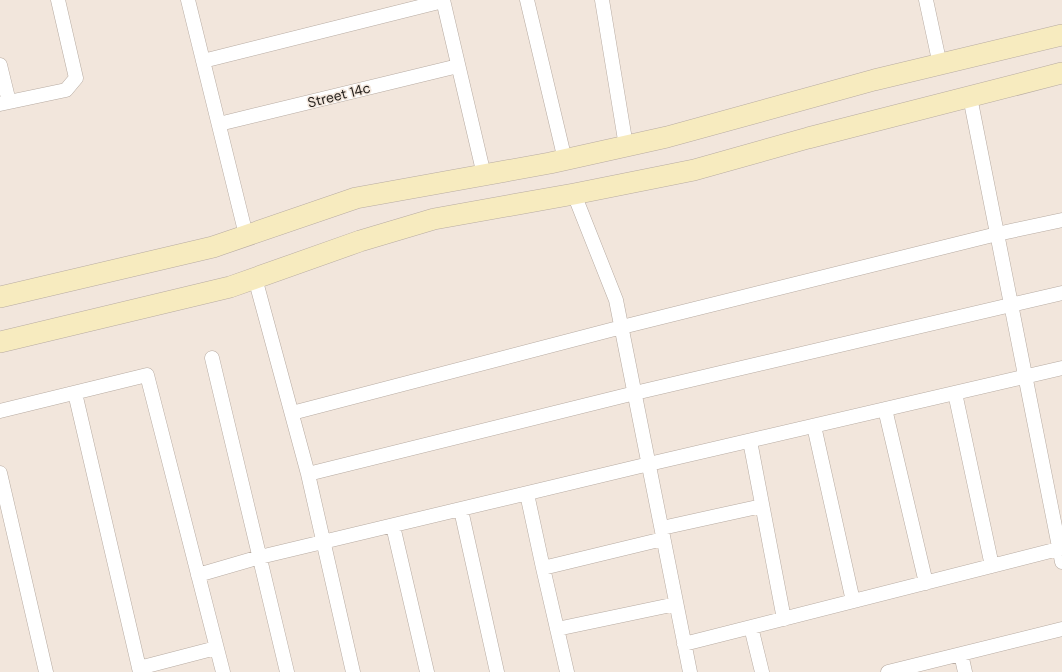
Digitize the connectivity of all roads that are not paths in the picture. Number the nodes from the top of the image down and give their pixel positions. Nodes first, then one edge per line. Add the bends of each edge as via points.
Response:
1 (58, 0) edge
2 (188, 0) edge
3 (443, 0) edge
4 (527, 0) edge
5 (602, 0) edge
6 (926, 0) edge
7 (1062, 35) edge
8 (203, 61) junction
9 (940, 64) junction
10 (0, 65) edge
11 (458, 66) junction
12 (1062, 74) edge
13 (970, 97) junction
14 (4, 103) edge
15 (219, 124) junction
16 (626, 146) junction
17 (565, 160) junction
18 (484, 175) junction
19 (574, 194) junction
20 (1062, 220) edge
21 (997, 234) junction
22 (246, 235) junction
23 (255, 278) junction
24 (1062, 293) edge
25 (0, 297) edge
26 (1011, 305) junction
27 (622, 327) junction
28 (0, 342) edge
29 (212, 358) dead end
30 (1062, 368) edge
31 (1025, 376) junction
32 (75, 393) junction
33 (955, 393) junction
34 (635, 394) junction
35 (885, 409) junction
36 (0, 411) edge
37 (292, 413) junction
38 (814, 426) junction
39 (750, 440) junction
40 (649, 464) junction
41 (0, 473) edge
42 (308, 474) junction
43 (527, 494) junction
44 (762, 506) junction
45 (461, 510) junction
46 (393, 526) junction
47 (662, 534) junction
48 (324, 542) junction
49 (1061, 548) edge
50 (260, 557) junction
51 (1062, 562) edge
52 (992, 566) junction
53 (543, 568) junction
54 (198, 574) junction
55 (926, 583) junction
56 (853, 601) junction
57 (676, 604) junction
58 (784, 619) junction
59 (751, 627) junction
60 (557, 629) junction
61 (1062, 629) edge
62 (684, 644) junction
63 (216, 648) junction
64 (961, 654) junction
65 (139, 670) edge
66 (46, 672) edge
67 (223, 672) edge
68 (287, 672) edge
69 (353, 672) edge
70 (427, 672) edge
71 (497, 672) edge
72 (567, 672) edge
73 (690, 672) edge
74 (762, 672) edge
75 (888, 672) edge
76 (965, 672) edge

1 - 14 street via 76,78 66,90
2 - 8 street
3 - 8 street
3 - 11 street
4 - 17 street
5 - 16 street
6 - 9 street
7 - 9 main road
8 - 15 street
9 - 16 main road
10 - 14 street
11 - 15 street, Street 14c
11 - 18 street
12 - 13 main road
13 - 19 main road via 694,170
13 - 21 street
15 - 22 street
16 - 17 main road
17 - 18 main road
18 - 22 main road via 356,198
19 - 23 main road via 434,219 360,241
19 - 27 street via 616,300
20 - 21 street
21 - 26 street
21 - 27 street
22 - 25 main road via 213,247
23 - 28 main road via 230,287
23 - 37 street
24 - 26 street
26 - 31 street
26 - 34 street
27 - 34 street
27 - 37 street
29 - 50 street
30 - 31 street
31 - 33 street
31 - 49 street
32 - 36 street
32 - 54 street via 147,375
32 - 65 street
33 - 35 street
33 - 52 street
34 - 40 street
34 - 42 street
35 - 38 street
35 - 55 street
37 - 42 street
38 - 39 street
38 - 56 street
39 - 40 street
39 - 44 street
40 - 43 street
40 - 47 street
41 - 66 street
42 - 48 street
43 - 45 street
43 - 53 street
44 - 47 street
44 - 58 street
45 - 46 street
45 - 71 street
46 - 48 street
46 - 70 street
47 - 53 street
47 - 57 street
48 - 50 street
48 - 69 street
49 - 51 street
49 - 52 street
50 - 54 street
50 - 68 street
52 - 55 street
53 - 60 street
54 - 63 street
55 - 56 street
56 - 58 street
57 - 60 street
57 - 62 street
58 - 59 street
59 - 62 street
59 - 74 street
60 - 72 street
61 - 64 street
62 - 73 street
63 - 65 street
63 - 67 street
64 - 75 street
64 - 76 street

